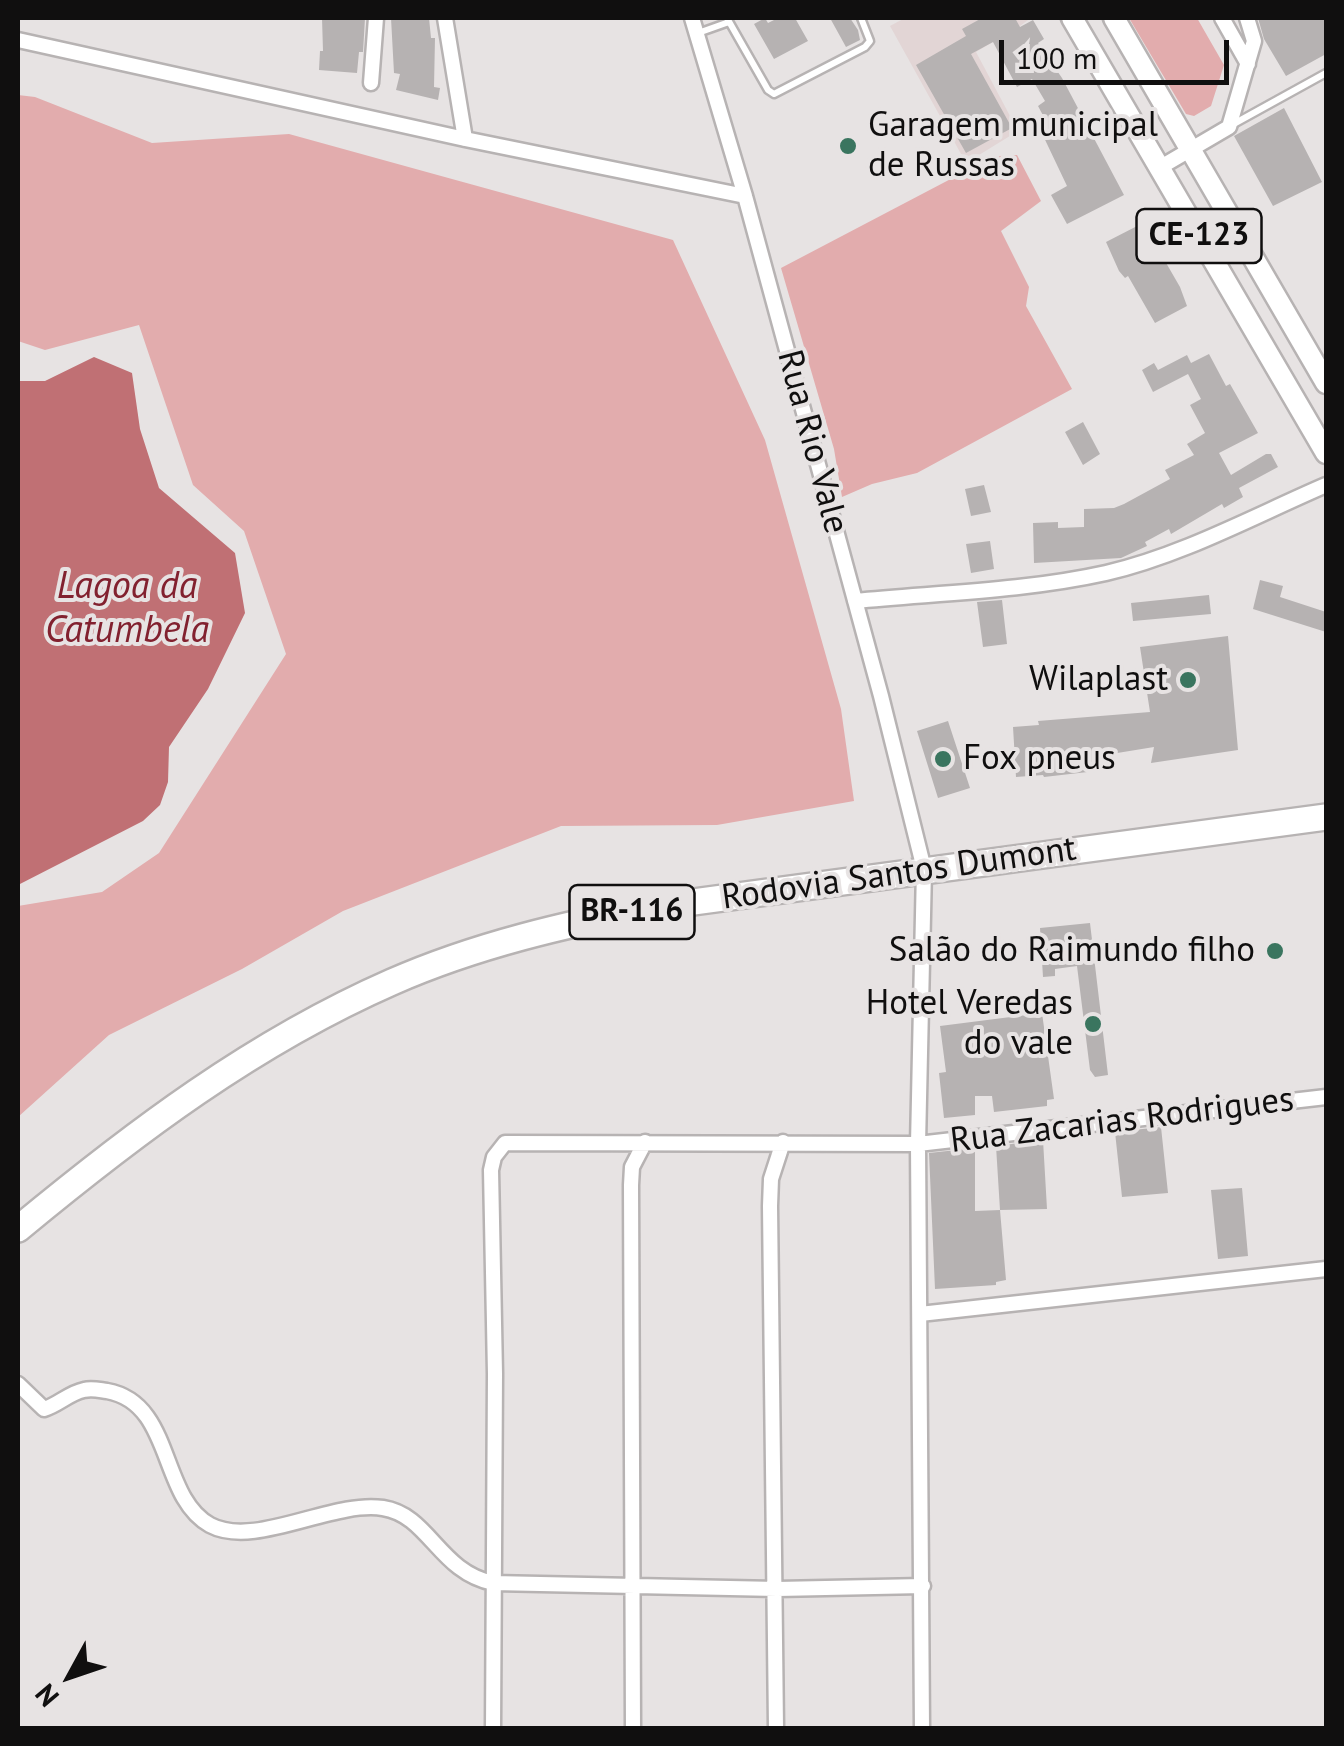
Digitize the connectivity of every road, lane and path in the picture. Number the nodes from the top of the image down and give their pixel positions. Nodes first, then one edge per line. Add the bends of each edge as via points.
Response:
1 (376, 18) edge
2 (444, 18) edge
3 (692, 18) edge
4 (861, 18) edge
5 (1072, 18) edge
6 (1114, 18) edge
7 (1222, 18) edge
8 (1247, 18) edge
9 (728, 20) edge
10 (696, 34) junction
11 (18, 40) edge
12 (1248, 64) junction
13 (1326, 73) edge
14 (370, 84) dead end
15 (1229, 127) junction
16 (464, 139) junction
17 (1190, 149) junction
18 (1159, 168) junction
19 (745, 196) junction
20 (1326, 383) edge
21 (1326, 453) edge
22 (1326, 485) edge
23 (855, 600) junction
24 (1326, 817) edge
25 (924, 870) junction
26 (1326, 1097) edge
27 (645, 1142) junction
28 (783, 1142) junction
29 (918, 1144) junction
30 (18, 1229) edge
31 (1326, 1270) edge
32 (920, 1314) junction
33 (18, 1384) edge
34 (493, 1583) junction
35 (634, 1586) junction
36 (923, 1586) junction
37 (777, 1589) junction
38 (493, 1728) edge
39 (634, 1728) edge
40 (776, 1728) edge
41 (922, 1728) edge

1 - 14 street
2 - 16 street
3 - 10 street, Rua Rio Vale
4 - 9 lane via 870,33 865,47 774,94
5 - 18 main road, CE-123
6 - 17 main road, CE-123
7 - 12 street
8 - 12 street via 1254,34
9 - 10 lane
10 - 19 street, Rua Rio Vale
11 - 16 street
12 - 15 street
13 - 15 lane
15 - 17 street
16 - 19 street
17 - 18 street
17 - 20 main road, CE-123
18 - 21 main road, CE-123
19 - 23 street, Rua Rio Vale
22 - 23 street via 1155,559 1106,572
23 - 25 street, Rua Rio Vale
24 - 25 highway, Rodovia Santos Dumont / BR-116
25 - 29 street, Rua Rio Vale
25 - 30 highway, Rodovia Santos Dumont / BR-116 via 564,925 396,980 228,1068
26 - 29 street, Rua Zacarias Rodrigues
27 - 28 street, Rua Zacarias Rodrigues
27 - 34 street, Rua Zacarias Rodrigues via 515,1140 494,1157
27 - 35 street via 631,1184
28 - 29 street, Rua Zacarias Rodrigues
28 - 37 street via 770,1206
29 - 32 street, Rua Rio Vale
31 - 32 street
32 - 36 street, Rua Rio Vale
33 - 34 street via 44,1410 89,1388 134,1404 162,1443 185,1498 212,1526 240,1531 379,1508 404,1514 462,1572
34 - 35 street
34 - 38 street
35 - 37 street
35 - 39 street
36 - 37 street
36 - 41 street, Rua Rio Vale
37 - 40 street

